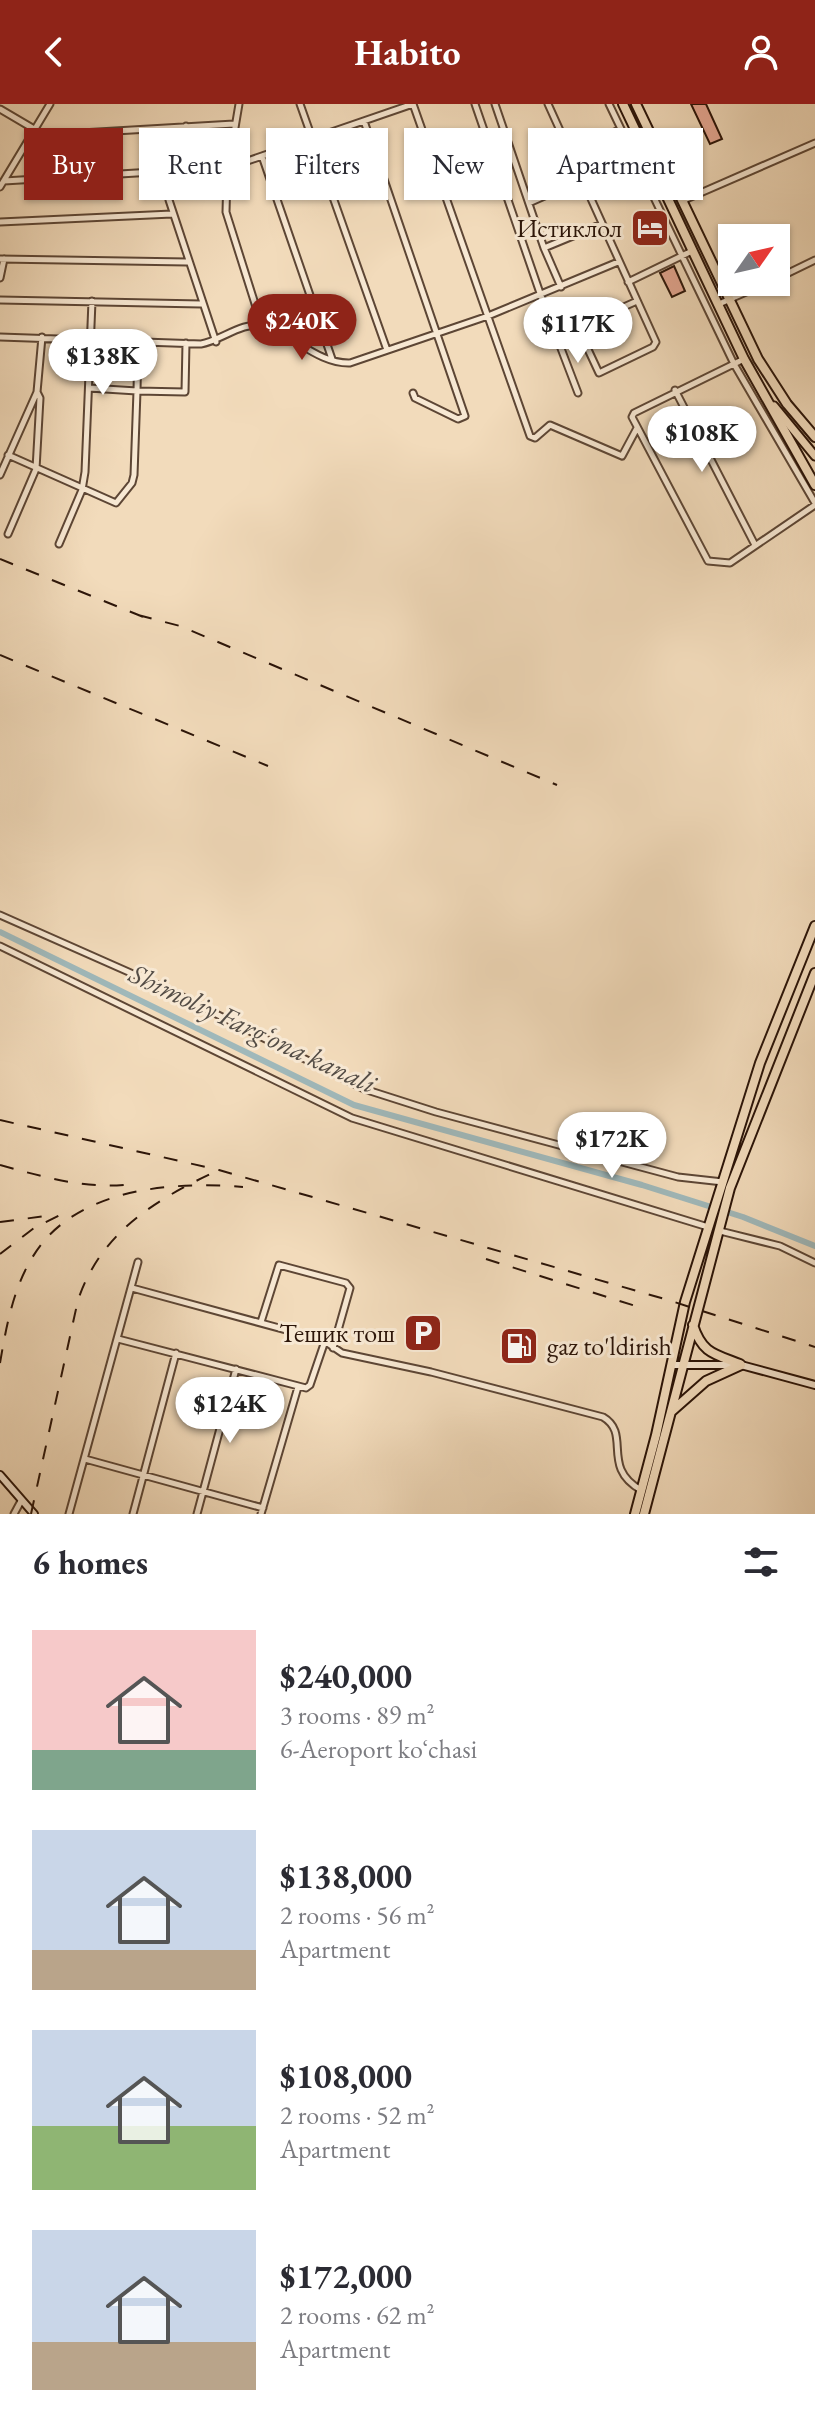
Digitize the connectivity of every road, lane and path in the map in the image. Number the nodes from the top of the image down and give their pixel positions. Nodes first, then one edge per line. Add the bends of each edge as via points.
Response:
1 (50, 104) edge
2 (239, 104) edge
3 (300, 104) edge
4 (413, 104) edge
5 (475, 104) edge
6 (495, 104) edge
7 (548, 104) edge
8 (609, 104) edge
9 (623, 104) edge
10 (636, 104) edge
11 (0, 109) edge
12 (364, 121) junction
13 (234, 124) junction
14 (186, 126) joint
15 (32, 128) edge
16 (35, 128) edge
17 (234, 128) edge
18 (310, 128) edge
19 (345, 128) edge
20 (559, 128) edge
21 (621, 128) edge
22 (123, 130) edge
23 (815, 143) edge
24 (24, 146) edge
25 (266, 155) edge
26 (262, 156) junction
27 (250, 160) edge
28 (139, 173) edge
29 (4, 181) junction
30 (0, 187) edge
31 (171, 200) edge
32 (226, 200) edge
33 (335, 200) edge
34 (536, 200) edge
35 (592, 200) edge
36 (655, 200) edge
37 (682, 201) junction
38 (529, 203) junction
39 (172, 214) junction
40 (0, 222) edge
41 (602, 224) junction
42 (544, 248) junction
43 (692, 251) junction
44 (682, 255) junction
45 (2, 259) edge
46 (815, 260) edge
47 (187, 262) junction
48 (618, 262) junction
49 (790, 272) edge
50 (0, 278) edge
51 (628, 282) junction
52 (561, 287) junction
53 (541, 296) junction
54 (737, 296) edge
55 (0, 300) edge
56 (728, 300) junction
57 (92, 301) junction
58 (637, 301) junction
59 (201, 304) junction
60 (718, 305) junction
61 (488, 316) junction
62 (262, 326) junction
63 (578, 328) junction
64 (437, 331) junction
65 (0, 337) edge
66 (42, 337) junction
67 (557, 337) junction
68 (92, 339) junction
69 (138, 341) junction
70 (216, 342) junction
71 (186, 343) junction
72 (387, 350) junction
73 (333, 360) junction
74 (746, 363) junction
75 (734, 364) junction
76 (89, 388) junction
77 (675, 390) junction
78 (137, 391) junction
79 (37, 392) junction
80 (413, 393) dead end
81 (578, 393) dead end
82 (637, 428) junction
83 (815, 437) edge
84 (8, 455) junction
85 (815, 456) edge
86 (36, 469) junction
87 (0, 475) edge
88 (815, 485) edge
89 (82, 490) junction
90 (815, 504) edge
91 (8, 534) dead end
92 (59, 544) dead end
93 (755, 545) junction
94 (0, 915) edge
95 (815, 926) edge
96 (0, 946) edge
97 (815, 973) edge
98 (725, 1185) junction
99 (710, 1225) junction
100 (719, 1229) junction
101 (138, 1262) dead end
102 (815, 1263) edge
103 (132, 1288) junction
104 (261, 1323) junction
105 (693, 1325) junction
106 (118, 1339) junction
107 (325, 1341) junction
108 (333, 1348) junction
109 (176, 1353) junction
110 (672, 1365) junction
111 (741, 1365) junction
112 (683, 1367) junction
113 (236, 1369) junction
114 (815, 1385) edge
115 (298, 1387) junction
116 (671, 1411) junction
117 (85, 1459) junction
118 (0, 1475) edge
119 (145, 1476) junction
120 (641, 1490) junction
121 (203, 1492) junction
122 (21, 1501) junction
123 (262, 1511) edge
124 (14, 1514) edge
125 (34, 1514) edge
126 (69, 1514) edge
127 (133, 1514) edge
128 (197, 1514) edge
129 (635, 1514) edge
130 (644, 1514) edge

1 - 16 street
2 - 13 street
3 - 18 street
4 - 12 street
4 - 61 street
5 - 53 street
6 - 38 street
7 - 20 street
8 - 21 street
9 - 43 highway
10 - 37 highway
11 - 15 street
12 - 19 street
12 - 64 street
13 - 14 street
13 - 17 street
14 - 22 street
23 - 37 street
24 - 29 street
25 - 26 street
26 - 27 street
26 - 73 street
28 - 29 street
29 - 30 street
31 - 39 street
32 - 62 street
33 - 72 street
34 - 38 street
35 - 41 street
36 - 44 street
37 - 56 highway
38 - 42 street
39 - 40 street
39 - 47 street
41 - 42 street
41 - 48 street
42 - 52 street
43 - 44 street
43 - 60 highway
44 - 51 street
44 - 75 street
45 - 47 street
45 - 50 street
46 - 49 street
47 - 59 street
48 - 51 street
48 - 52 street
51 - 58 street
52 - 53 street
53 - 61 street
53 - 67 street
54 - 56 street
55 - 57 street
56 - 60 street
56 - 83 highway via 772,382
57 - 59 street
57 - 68 street
58 - 63 street
58 - 63 street via 655,345 601,373
59 - 70 street
60 - 74 highway
61 - 64 street
61 - 82 street via 532,438 550,425 622,456
62 - 70 street
62 - 73 street
63 - 67 street
64 - 72 street
64 - 80 street via 465,416 458,419
65 - 66 street
66 - 68 street
66 - 79 street
67 - 81 street
68 - 69 street
68 - 76 street
69 - 71 street
69 - 78 street
70 - 71 street
71 - 78 street via 185,392
72 - 73 street via 350,363
74 - 75 street
74 - 85 main road
74 - 88 highway
75 - 77 street
75 - 90 street
76 - 78 street
76 - 89 street
77 - 82 street via 634,413
77 - 93 street
78 - 89 street via 132,483 113,504
79 - 84 street
79 - 86 street
82 - 93 street via 703,557 724,565
84 - 86 street
84 - 87 street
86 - 89 street
86 - 91 street
89 - 92 street
90 - 93 street
94 - 98 street via 167,989 364,1089 678,1177
95 - 98 highway via 760,1063
96 - 99 street via 352,1118
97 - 98 highway
98 - 99 highway
98 - 100 highway
99 - 110 highway
100 - 102 street via 780,1246
100 - 105 highway
101 - 103 street
103 - 104 street
103 - 106 street
104 - 107 street
104 - 108 street via 279,1265 346,1283 350,1288
105 - 111 highway via 706,1350
105 - 112 highway
106 - 109 street
106 - 117 street
107 - 108 street
107 - 115 street via 309,1387
108 - 120 street via 603,1417 616,1430 621,1472
109 - 113 street
109 - 119 street
110 - 112 main road
110 - 120 highway
111 - 112 main road
111 - 114 main road
111 - 116 highway via 706,1381
112 - 116 highway
113 - 115 street
113 - 121 street
115 - 123 street
116 - 130 highway
117 - 119 street
117 - 126 street
118 - 122 main road
119 - 121 street
119 - 127 street
120 - 129 highway
121 - 123 street
121 - 128 street
122 - 124 street
122 - 125 main road

